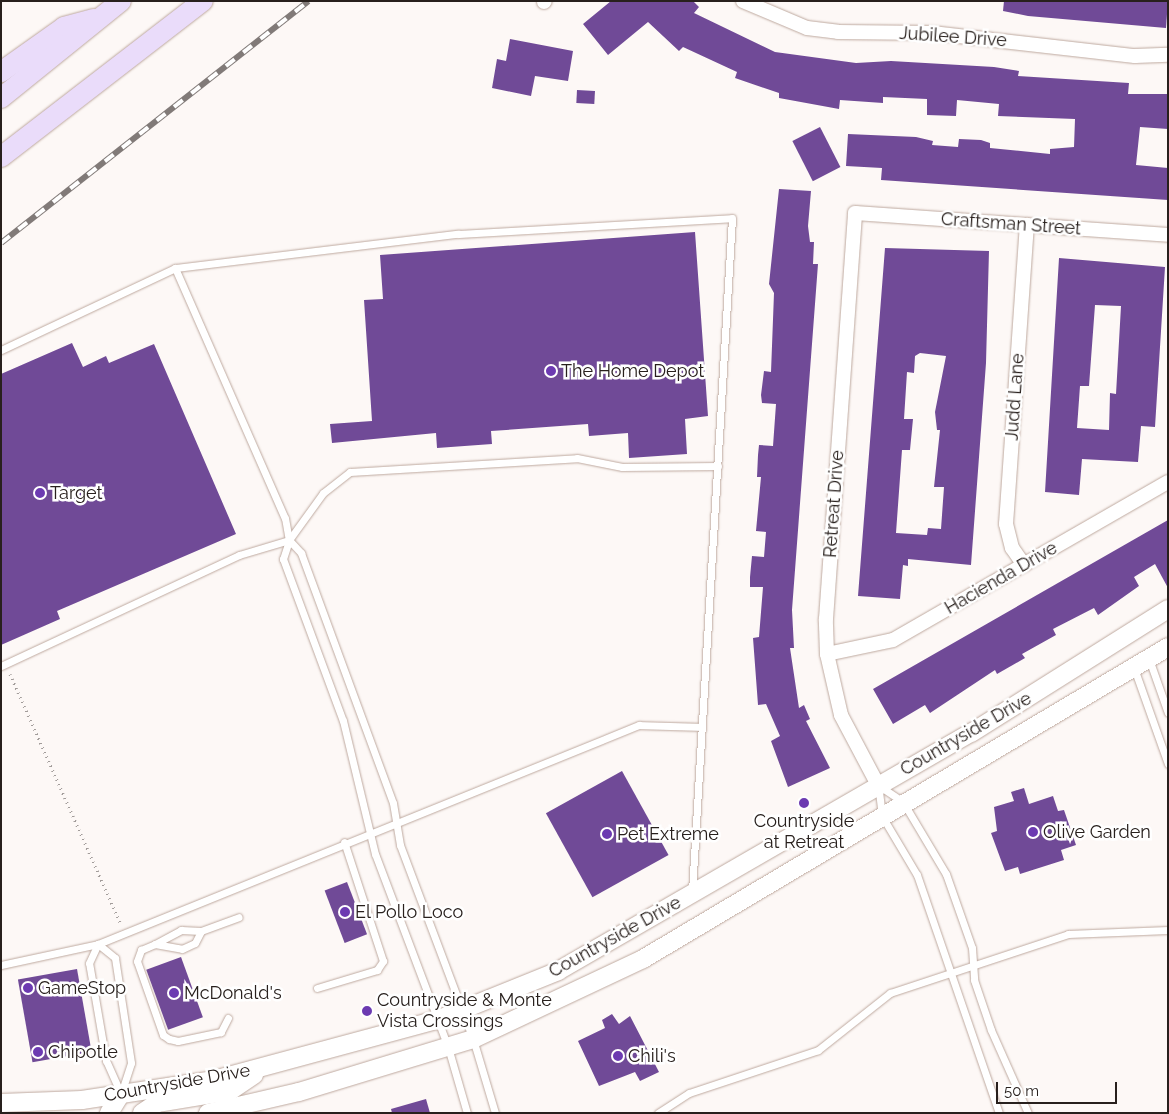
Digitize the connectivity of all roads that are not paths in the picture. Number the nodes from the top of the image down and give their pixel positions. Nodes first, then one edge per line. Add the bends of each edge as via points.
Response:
1 (121, 1) edge
2 (203, 1) edge
3 (743, 1) edge
4 (100, 18) junction
5 (1168, 55) edge
6 (1, 72) edge
7 (1, 98) edge
8 (1, 157) edge
9 (855, 213) joint
10 (1027, 225) junction
11 (1168, 235) edge
12 (175, 268) junction
13 (1, 350) edge
14 (718, 466) junction
15 (1168, 482) edge
16 (289, 540) junction
17 (1024, 565) junction
18 (1168, 610) edge
19 (1168, 647) edge
20 (827, 654) junction
21 (1141, 663) junction
22 (3, 665) edge
23 (1168, 714) edge
24 (701, 727) junction
25 (1168, 764) edge
26 (878, 785) junction
27 (903, 802) junction
28 (882, 816) junction
29 (396, 823) junction
30 (370, 832) junction
31 (344, 842) junction
32 (692, 895) junction
33 (239, 917) dead end
34 (1168, 930) edge
35 (201, 931) junction
36 (98, 944) junction
37 (155, 944) junction
38 (973, 964) junction
39 (1, 965) edge
40 (950, 972) junction
41 (317, 988) dead end
42 (461, 1010) junction
43 (228, 1018) dead end
44 (437, 1020) junction
45 (473, 1039) junction
46 (448, 1047) junction
47 (267, 1067) junction
48 (121, 1094) junction
49 (1, 1103) edge
50 (109, 1113) edge
51 (142, 1113) edge
52 (208, 1113) edge
53 (468, 1113) edge
54 (495, 1113) edge
55 (658, 1113) edge
56 (999, 1113) edge
57 (1028, 1113) edge

1 - 4 main road
2 - 8 main road
3 - 5 street, Jubilee Drive via 807,28 838,32 941,34 1135,56
4 - 6 main road via 64,27
4 - 7 main road
9 - 10 street, Craftsman Street
9 - 20 street, Retreat Drive via 826,619
10 - 11 street, Craftsman Street
10 - 17 street, Judd Lane via 1006,524 1012,548
12 - 13 lane
12 - 14 lane via 458,234 732,218
12 - 16 lane via 285,518
14 - 16 lane via 622,467 577,458 350,472 323,493
14 - 24 lane
15 - 17 street, Hacienda Drive
16 - 22 lane via 239,555
16 - 29 lane via 304,562
16 - 30 lane via 283,560 343,721
17 - 20 street, Hacienda Drive via 893,640
18 - 26 street, Countryside Drive via 1026,701
19 - 21 street, Countryside Drive
20 - 26 street, Retreat Drive via 841,715
21 - 23 lane
21 - 25 lane
21 - 27 street, Countryside Drive
24 - 29 lane via 639,725
24 - 32 lane
26 - 27 lane
26 - 28 lane
26 - 32 street, Countryside Drive
27 - 28 street, Countryside Drive
27 - 38 lane via 949,882 972,948
28 - 40 lane via 916,875
28 - 45 street, Countryside Drive via 828,852 643,959
29 - 30 lane
29 - 42 lane
30 - 31 lane
30 - 44 lane
31 - 36 lane
31 - 41 lane via 383,961 377,970
32 - 42 street, Countryside Drive via 595,952
33 - 35 lane
34 - 38 lane via 1075,933
35 - 37 lane via 181,930
35 - 37 lane via 195,943 182,949
36 - 39 lane
36 - 48 lane via 89,963 106,1061
36 - 48 lane via 115,958 131,1063
37 - 43 lane via 141,950 137,961 163,1035 178,1041 220,1032
38 - 40 lane
38 - 57 lane via 991,1030
40 - 55 lane via 886,994 818,1050 689,1093
40 - 56 lane
42 - 44 street, Countryside Drive
42 - 45 lane
44 - 46 lane
44 - 47 street, Countryside Drive
45 - 46 street, Countryside Drive
45 - 54 lane
46 - 52 street, Countryside Drive via 299,1092
46 - 53 lane
47 - 48 street, Countryside Drive
47 - 51 street via 230,1090 157,1103
48 - 49 street, Countryside Drive
48 - 50 street

